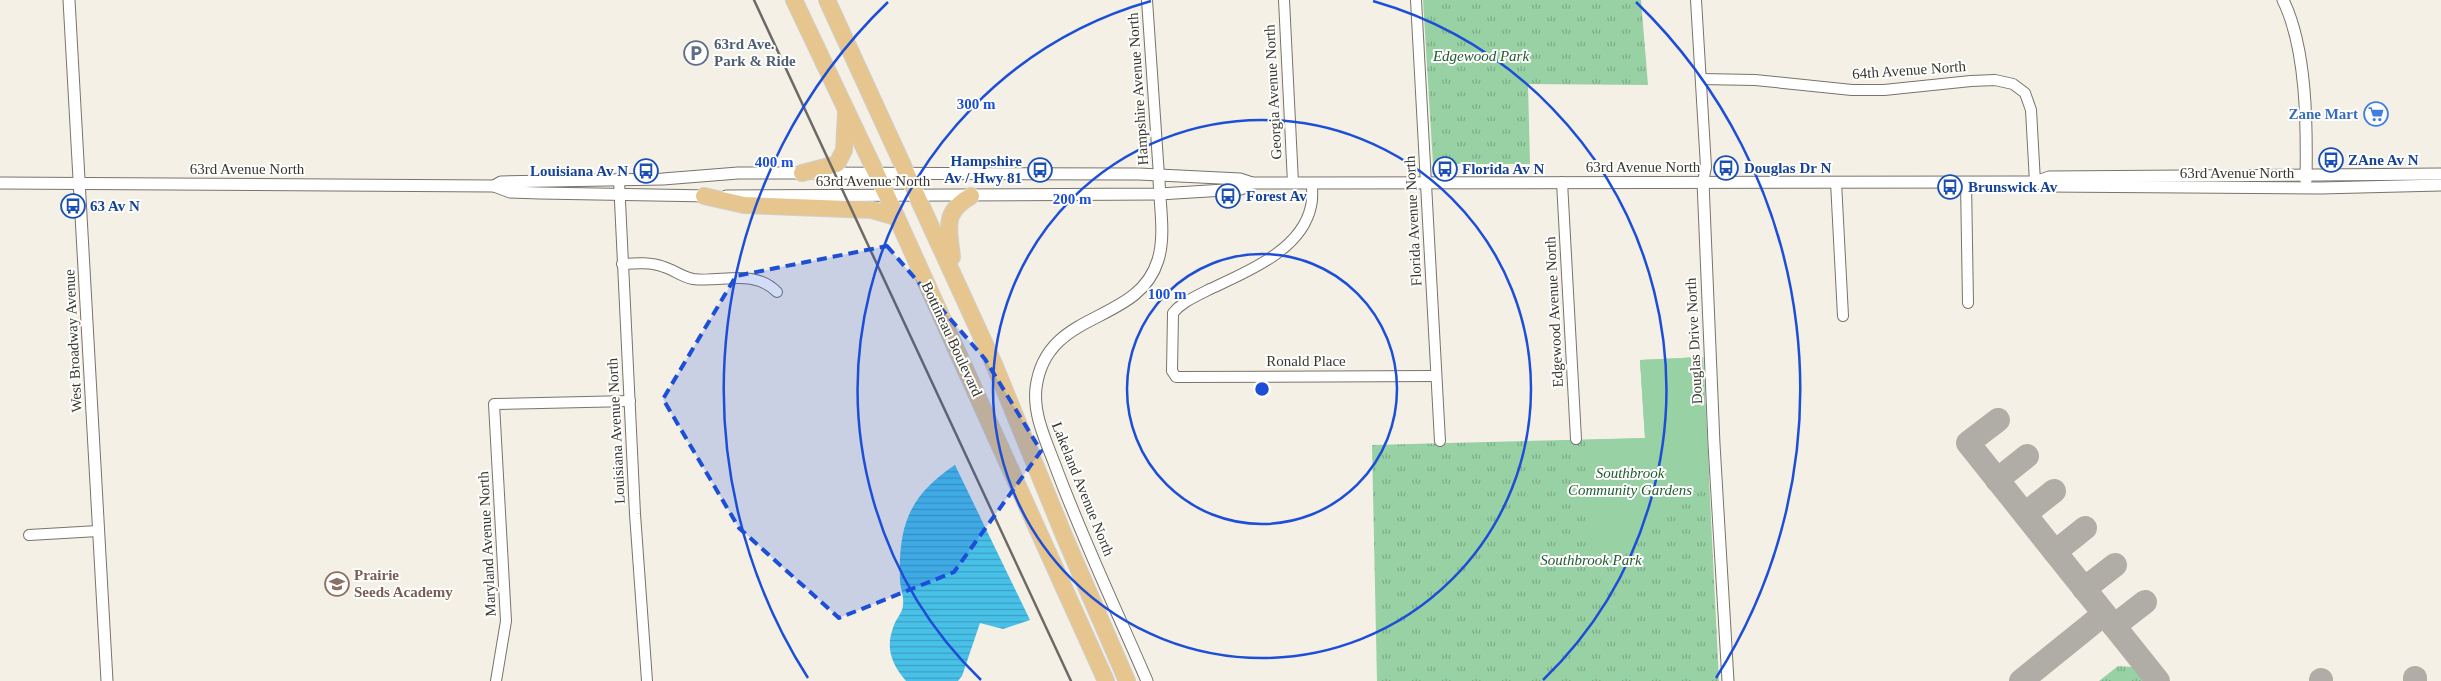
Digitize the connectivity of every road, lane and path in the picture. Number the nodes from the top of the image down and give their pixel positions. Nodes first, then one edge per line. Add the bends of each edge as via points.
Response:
1 (69, 0) edge
2 (794, 0) edge
3 (827, 0) edge
4 (1147, 0) edge
5 (1284, 0) edge
6 (1416, 0) edge
7 (1696, 0) edge
8 (2283, 0) edge
9 (1701, 79) junction
10 (846, 111) junction
11 (802, 173) junction
12 (875, 173) junction
13 (906, 173) junction
14 (2441, 174) edge
15 (2306, 175) junction
16 (1158, 176) junction
17 (619, 180) junction
18 (1562, 182) junction
19 (1703, 182) junction
20 (1836, 182) junction
21 (1966, 182) junction
22 (2035, 182) junction
23 (0, 183) edge
24 (79, 183) junction
25 (1252, 183) junction
26 (1293, 183) junction
27 (1312, 183) junction
28 (1425, 183) junction
29 (494, 186) junction
30 (2441, 186) edge
31 (2306, 188) junction
32 (619, 194) junction
33 (1159, 194) junction
34 (704, 196) junction
35 (887, 196) junction
36 (917, 196) junction
37 (971, 196) junction
38 (896, 218) junction
39 (622, 264) junction
40 (953, 271) junction
41 (777, 292) dead end
42 (1968, 303) dead end
43 (1843, 316) dead end
44 (1436, 376) junction
45 (630, 401) junction
46 (1576, 439) dead end
47 (1440, 441) dead end
48 (98, 531) junction
49 (29, 535) dead end
50 (107, 681) edge
51 (496, 681) edge
52 (647, 681) edge
53 (1106, 681) edge
54 (1127, 681) edge
55 (1147, 681) edge
56 (1728, 681) edge

1 - 24 street, West Broadway Avenue
2 - 10 highway, Bottineau Boulevard
3 - 13 highway, Bottineau Boulevard
4 - 16 street, Hampshire Avenue North
5 - 26 street, Georgia Avenue North
6 - 28 street, Florida Avenue North
7 - 9 street, Douglas Drive North
8 - 15 street via 2299,53
9 - 19 street, Douglas Drive North via 1706,167
9 - 22 street, 64th Avenue North via 1755,80 1852,90 1884,90 1963,81 1995,80 2014,84 2025,93 2031,110
10 - 11 highway via 844,150 837,164
10 - 12 highway, Bottineau Boulevard
11 - 12 street, 63rd Avenue North
11 - 17 street, 63rd Avenue North
12 - 13 street, 63rd Avenue North
12 - 35 highway, Bottineau Boulevard
13 - 16 street, 63rd Avenue North
13 - 36 highway, Bottineau Boulevard
14 - 15 street, 63rd Avenue North
15 - 22 street, 63rd Avenue North via 2049,177
15 - 31 street
16 - 25 street, 63rd Avenue North via 1240,179
16 - 33 street, Lakeland Avenue North
17 - 29 street, 63rd Avenue North via 501,182
17 - 32 street, Louisiana Avenue North
18 - 19 street, 63rd Avenue North
18 - 28 street, 63rd Avenue North
18 - 46 street, Edgewood Avenue North
19 - 20 street, 63rd Avenue North
19 - 56 street, Douglas Drive North
20 - 21 street, 63rd Avenue North
20 - 43 street
21 - 22 street, 63rd Avenue North
21 - 42 street
22 - 31 street, 63rd Avenue North via 2046,186 2118,188
23 - 24 street, 63rd Avenue North
24 - 29 street, 63rd Avenue North
24 - 48 street, West Broadway Avenue
25 - 26 street, 63rd Avenue North
25 - 33 street, 63rd Avenue North via 1241,189
26 - 27 street, 63rd Avenue North
27 - 28 street, 63rd Avenue North
27 - 44 street, Ronald Place via 1311,207 1291,241 1260,264 1187,301 1173,313 1172,371 1176,377
28 - 44 street, Florida Avenue North
29 - 32 street, 63rd Avenue North via 510,192
30 - 31 street, 63rd Avenue North
32 - 34 street, 63rd Avenue North
32 - 39 street, Louisiana Avenue North
33 - 37 street, 63rd Avenue North
33 - 55 street, Lakeland Avenue North via 1160,250 1151,277 1125,301 1083,323 1060,340 1042,364 1036,400 1041,427 1072,511
34 - 35 street, 63rd Avenue North
34 - 38 highway via 744,205 872,210
35 - 36 street, 63rd Avenue North
35 - 38 highway, Bottineau Boulevard
36 - 37 street, 63rd Avenue North
36 - 40 highway, Bottineau Boulevard
37 - 40 highway via 958,203 949,219
38 - 53 highway, Bottineau Boulevard
39 - 41 street via 648,263 694,279 726,277 768,282
39 - 45 street, Louisiana Avenue North
40 - 54 highway, Bottineau Boulevard
44 - 47 street, Florida Avenue North
45 - 51 street, Maryland Avenue North via 494,404 506,621
45 - 52 street, Louisiana Avenue North
48 - 49 street
48 - 50 street, West Broadway Avenue

